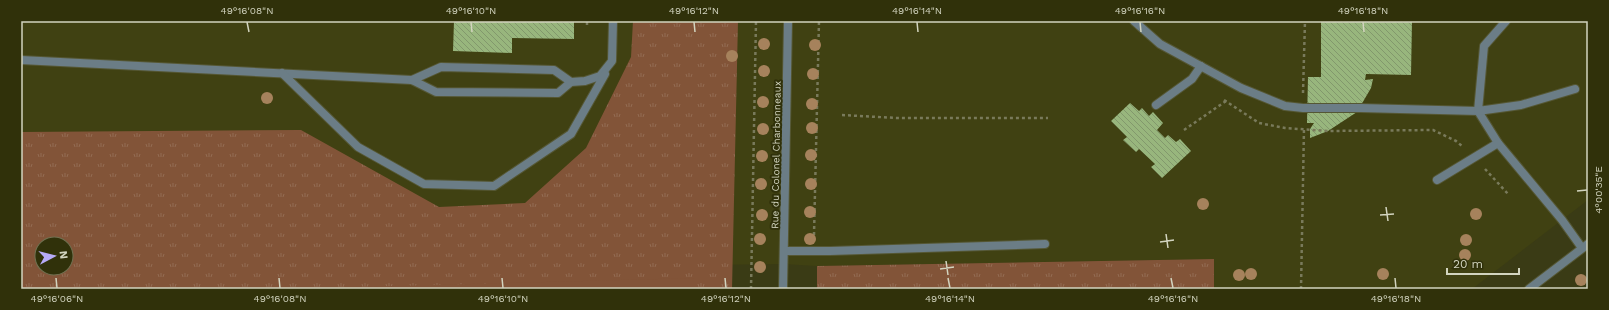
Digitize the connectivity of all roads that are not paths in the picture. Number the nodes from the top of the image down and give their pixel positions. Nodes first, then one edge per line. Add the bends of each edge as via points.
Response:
1 (613, 21) edge
2 (788, 21) edge
3 (1134, 21) edge
4 (1506, 21) edge
5 (21, 60) edge
6 (612, 61) junction
7 (1201, 66) junction
8 (282, 73) junction
9 (412, 80) junction
10 (571, 82) junction
11 (1576, 89) dead end
12 (1156, 105) dead end
13 (1478, 111) junction
14 (1498, 143) junction
15 (1437, 180) dead end
16 (1046, 244) dead end
17 (1585, 246) edge
18 (784, 251) junction
19 (783, 289) edge
20 (1529, 289) edge

1 - 6 street
2 - 18 street, Rue du Colonel Charbonneaux
3 - 7 street via 1160,44
4 - 13 street via 1484,46
5 - 8 street
6 - 8 street via 571,134 494,186 424,184 358,148
6 - 10 street via 600,76
7 - 12 street via 1192,79
7 - 13 street via 1248,91 1285,106
8 - 9 street
9 - 10 street via 440,67 554,70
9 - 10 street via 436,92 558,93
11 - 13 street via 1521,105
13 - 14 street
14 - 15 street
14 - 17 street
16 - 18 street
17 - 20 street
18 - 19 street, Rue du Colonel Charbonneaux

